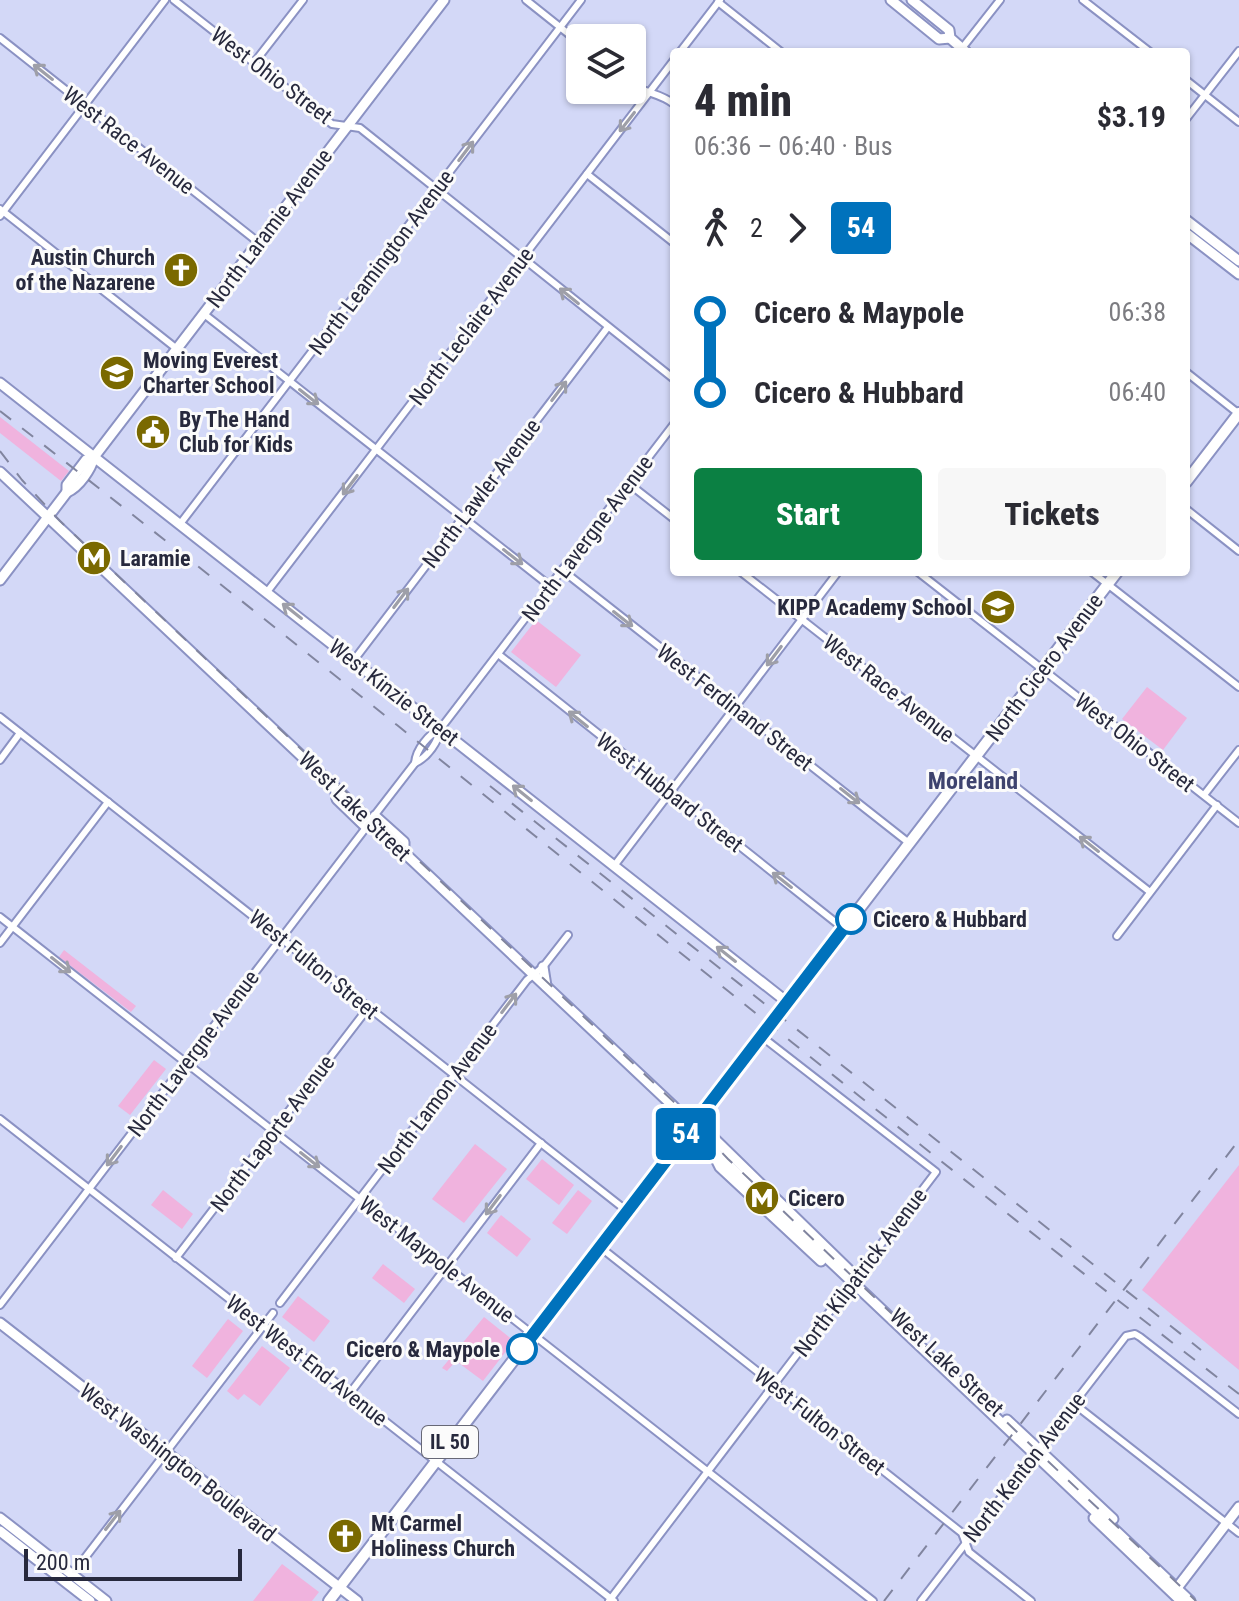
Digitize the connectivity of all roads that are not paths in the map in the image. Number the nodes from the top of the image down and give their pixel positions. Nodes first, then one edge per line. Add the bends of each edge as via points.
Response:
1 (165, 0) edge
2 (174, 0) edge
3 (303, 0) edge
4 (444, 0) edge
5 (526, 0) edge
6 (581, 0) edge
7 (891, 0) edge
8 (912, 0) edge
9 (1000, 0) edge
10 (1083, 0) edge
11 (719, 1) edge
12 (560, 27) junction
13 (566, 32) edge
14 (0, 38) edge
15 (950, 38) junction
16 (683, 48) edge
17 (776, 48) edge
18 (959, 48) edge
19 (964, 48) edge
20 (1145, 48) edge
21 (1239, 51) edge
22 (254, 63) junction
23 (670, 65) edge
24 (1190, 83) edge
25 (646, 91) edge
26 (650, 92) junction
27 (1205, 95) junction
28 (670, 101) edge
29 (85, 105) junction
30 (1190, 114) edge
31 (1239, 122) edge
32 (347, 126) junction
33 (587, 174) junction
34 (436, 189) junction
35 (1, 212) edge
36 (1190, 223) edge
37 (1190, 236) edge
38 (670, 240) edge
39 (258, 242) junction
40 (523, 258) junction
41 (1239, 261) edge
42 (1239, 274) edge
43 (204, 314) junction
44 (608, 327) junction
45 (177, 349) junction
46 (1190, 375) edge
47 (670, 376) edge
48 (290, 381) junction
49 (0, 383) edge
50 (1239, 414) edge
51 (670, 429) edge
52 (376, 450) junction
53 (94, 457) junction
54 (0, 472) edge
55 (1190, 477) edge
56 (628, 483) junction
57 (1190, 512) edge
58 (670, 516) edge
59 (48, 517) junction
60 (463, 518) junction
61 (180, 524) junction
62 (1239, 551) edge
63 (562, 570) junction
64 (746, 576) edge
65 (835, 576) edge
66 (923, 576) edge
67 (1097, 576) edge
68 (1114, 576) edge
69 (0, 580) edge
70 (1107, 584) junction
71 (550, 586) junction
72 (267, 592) junction
73 (802, 619) junction
74 (498, 654) junction
75 (354, 660) junction
76 (1042, 670) junction
77 (1239, 687) edge
78 (735, 707) junction
79 (0, 717) edge
80 (441, 728) junction
81 (20, 733) junction
82 (1239, 750) edge
83 (976, 756) junction
84 (0, 760) edge
85 (335, 787) junction
86 (670, 792) junction
87 (1204, 795) junction
88 (108, 802) junction
89 (1217, 805) junction
90 (371, 821) junction
91 (1239, 823) edge
92 (909, 843) junction
93 (404, 852) junction
94 (614, 866) junction
95 (1150, 892) junction
96 (0, 917) edge
97 (13, 927) junction
98 (844, 929) junction
99 (568, 935) dead end
100 (1117, 936) dead end
101 (281, 938) junction
102 (0, 943) edge
103 (543, 967) junction
104 (532, 974) junction
105 (546, 986) junction
106 (787, 1002) junction
107 (368, 1008) junction
108 (761, 1036) junction
109 (186, 1062) junction
110 (454, 1076) junction
111 (0, 1119) edge
112 (694, 1124) junction
113 (273, 1131) junction
114 (541, 1143) junction
115 (89, 1189) junction
116 (360, 1199) junction
117 (627, 1211) junction
118 (600, 1247) junction
119 (176, 1258) junction
120 (447, 1267) junction
121 (853, 1282) junction
122 (280, 1303) dead end
123 (0, 1305) edge
124 (273, 1313) dead end
125 (0, 1323) edge
126 (263, 1326) junction
127 (533, 1334) junction
128 (774, 1385) junction
129 (350, 1393) junction
130 (1073, 1403) junction
131 (1239, 1414) edge
132 (166, 1452) junction
133 (1034, 1453) junction
134 (436, 1461) junction
135 (708, 1471) junction
136 (1239, 1507) edge
137 (0, 1518) edge
138 (1226, 1523) junction
139 (0, 1531) edge
140 (1239, 1533) edge
141 (965, 1543) junction
142 (69, 1578) junction
143 (339, 1587) junction
144 (1174, 1591) edge
145 (611, 1600) edge
146 (90, 1601) edge
147 (106, 1601) edge
148 (329, 1601) edge
149 (357, 1601) edge
150 (873, 1601) edge
151 (921, 1601) edge
152 (1031, 1601) edge
153 (1181, 1601) edge
154 (1190, 1601) edge
155 (1199, 1601) edge

1 - 29 street
2 - 22 street, West Ohio Street
3 - 22 street
4 - 32 main road, North Laramie Avenue
5 - 12 street
6 - 12 street, North Leamington Avenue
7 - 15 main road via 939,39
8 - 15 main road via 949,30
9 - 19 street
10 - 20 street
11 - 16 street
11 - 17 street
12 - 13 street
34 -> 12 street, North Leamington Avenue
29 -> 14 street, West Race Avenue
15 - 18 main road
21 - 27 street
22 - 32 street, West Ohio Street via 332,124
23 - 26 street, North Leclaire Avenue
24 - 27 street
25 - 26 street
26 - 28 street
26 -> 33 street, North Leclaire Avenue
27 - 30 street
27 - 31 street
29 - 35 street
29 - 39 street, West Race Avenue
32 - 34 street, West Ohio Street via 360,128
32 - 39 main road, North Laramie Avenue
33 - 38 street
33 - 40 street, North Leclaire Avenue
34 - 40 street, West Ohio Street
34 - 48 street, North Leamington Avenue
35 - 45 street
36 - 41 main road
37 - 42 main road
39 - 43 main road, North Laramie Avenue
44 -> 40 street, West Ohio Street
40 - 52 street, North Leclaire Avenue
43 - 45 main road, North Laramie Avenue
43 - 48 street
44 - 47 street, West Ohio Street
60 -> 44 street, North Lawler Avenue
45 - 53 main road, North Laramie Avenue
46 - 50 street
48 -> 52 street
48 - 61 street, North Leamington Avenue
49 - 53 main road, West Kinzie Street
50 - 55 main road
51 - 56 street, North Lavergne Avenue
52 - 60 street
52 -> 72 street, North Leclaire Avenue
53 - 59 main road, North Laramie Avenue
53 - 61 main road, West Kinzie Street
54 - 59 main road, West Lake Street
56 - 58 street
56 - 63 street, North Lavergne Avenue
57 - 62 street
59 - 69 main road, North Laramie Avenue
59 - 85 main road, West Lake Street
60 -> 71 street
75 -> 60 street, North Lawler Avenue
61 - 72 main road, West Kinzie Street
63 - 71 street, North Lavergne Avenue
63 -> 78 street, West Ferdinand Street
64 - 73 street, West Race Avenue
65 - 73 street
66 - 76 street, West Ohio Street
67 - 70 street
68 - 70 main road, North Cicero Avenue / IL 50
70 - 76 main road, North Cicero Avenue / IL 50
70 - 77 street
71 - 74 street, North Lavergne Avenue
75 -> 72 main road, West Kinzie Street
73 -> 78 street
73 - 83 street, West Race Avenue
74 - 80 street, North Lavergne Avenue
86 -> 74 street, West Hubbard Street
75 - 80 main road, West Kinzie Street
76 - 83 main road, North Cicero Avenue / IL 50
76 - 87 street, West Ohio Street
78 - 86 street
78 -> 92 street, West Ferdinand Street
79 - 81 street, West Fulton Street
80 - 90 street, North Lavergne Avenue via 423,760 415,763
94 -> 80 main road, West Kinzie Street
81 - 84 street
81 - 88 street, West Fulton Street
82 - 87 street
83 - 92 main road, North Cicero Avenue / IL 50
95 -> 83 street, West Race Avenue
85 - 90 main road, West Lake Street
85 - 90 main road via 337,799
86 - 94 street
98 -> 86 street, West Hubbard Street
87 - 89 street, West Ohio Street
88 - 97 street
88 - 101 street, West Fulton Street
89 - 91 street, West Ohio Street
89 - 95 street
90 - 93 main road, West Lake Street
90 - 93 main road via 404,842
90 - 101 street, North Lavergne Avenue
92 - 98 main road, North Cicero Avenue / IL 50
93 - 104 main road, West Lake Street
106 -> 94 main road, West Kinzie Street
95 - 100 street
96 - 97 street, West Maypole Avenue
97 - 102 street
97 -> 109 street, West Maypole Avenue
98 - 106 main road, North Cicero Avenue / IL 50
99 - 103 street, North Lamon Avenue
101 - 107 street, West Fulton Street
101 - 109 street, North Lavergne Avenue
103 - 104 street, North Lamon Avenue
103 - 105 main road
104 - 105 main road, West Lake Street
110 -> 104 street, North Lamon Avenue
105 - 112 main road, West Lake Street
106 - 108 main road, North Cicero Avenue / IL 50
107 - 110 street, West Fulton Street
107 - 113 street, North Laporte Avenue
108 - 112 main road, North Cicero Avenue / IL 50
108 - 121 street, North Kilpatrick Avenue via 936,1172
109 - 113 street, West Maypole Avenue
109 -> 115 street, North Lavergne Avenue
110 - 114 street, West Fulton Street
110 - 116 street, North Lamon Avenue
111 - 115 street, West West End Avenue
112 - 117 main road, North Cicero Avenue / IL 50
112 - 121 main road, West Lake Street
112 - 121 main road, West Lake Street via 707,1144
113 -> 116 street, West Maypole Avenue
113 - 119 street, North Laporte Avenue
114 - 117 street, West Fulton Street
114 -> 120 street
115 - 119 street, West West End Avenue
115 - 123 street, North Lavergne Avenue
116 - 120 street, West Maypole Avenue
116 - 122 street, North Lamon Avenue
117 - 118 main road, North Cicero Avenue / IL 50
118 - 127 main road, North Cicero Avenue / IL 50
118 - 128 street, West Fulton Street
119 - 126 street, West West End Avenue
120 - 127 street, West Maypole Avenue
120 - 129 street
121 - 128 street, North Kilpatrick Avenue
121 - 133 main road, West Lake Street
124 - 126 street
125 - 132 main road, West Washington Boulevard
126 - 129 street, West West End Avenue
126 - 132 street
127 - 134 main road, North Cicero Avenue / IL 50
127 - 135 street, West Maypole Avenue
128 - 135 street, North Kilpatrick Avenue
128 - 141 street, West Fulton Street via 962,1533
129 - 134 street, West West End Avenue
130 - 131 street, North Kenton Avenue via 1129,1334 1140,1337
130 - 133 street, North Kenton Avenue
130 - 138 street
142 -> 132 street
132 - 143 main road, West Washington Boulevard
133 - 141 street, North Kenton Avenue
133 - 144 main road, West Lake Street
134 - 143 main road, North Cicero Avenue / IL 50
134 - 145 street, West West End Avenue
135 - 145 street, North Kilpatrick Avenue
135 - 150 street, West Maypole Avenue
136 - 138 main road
137 - 142 main road
138 - 140 street
138 - 144 main road
139 - 142 main road
141 - 151 street, North Kenton Avenue
141 - 152 street, West Fulton Street via 969,1552
142 - 146 main road
142 - 147 main road
143 - 148 main road, North Cicero Avenue / IL 50
143 - 149 main road, West Washington Boulevard
144 - 153 main road, West Lake Street
144 - 154 main road, West Lake Street
144 - 155 main road, West Lake Street

